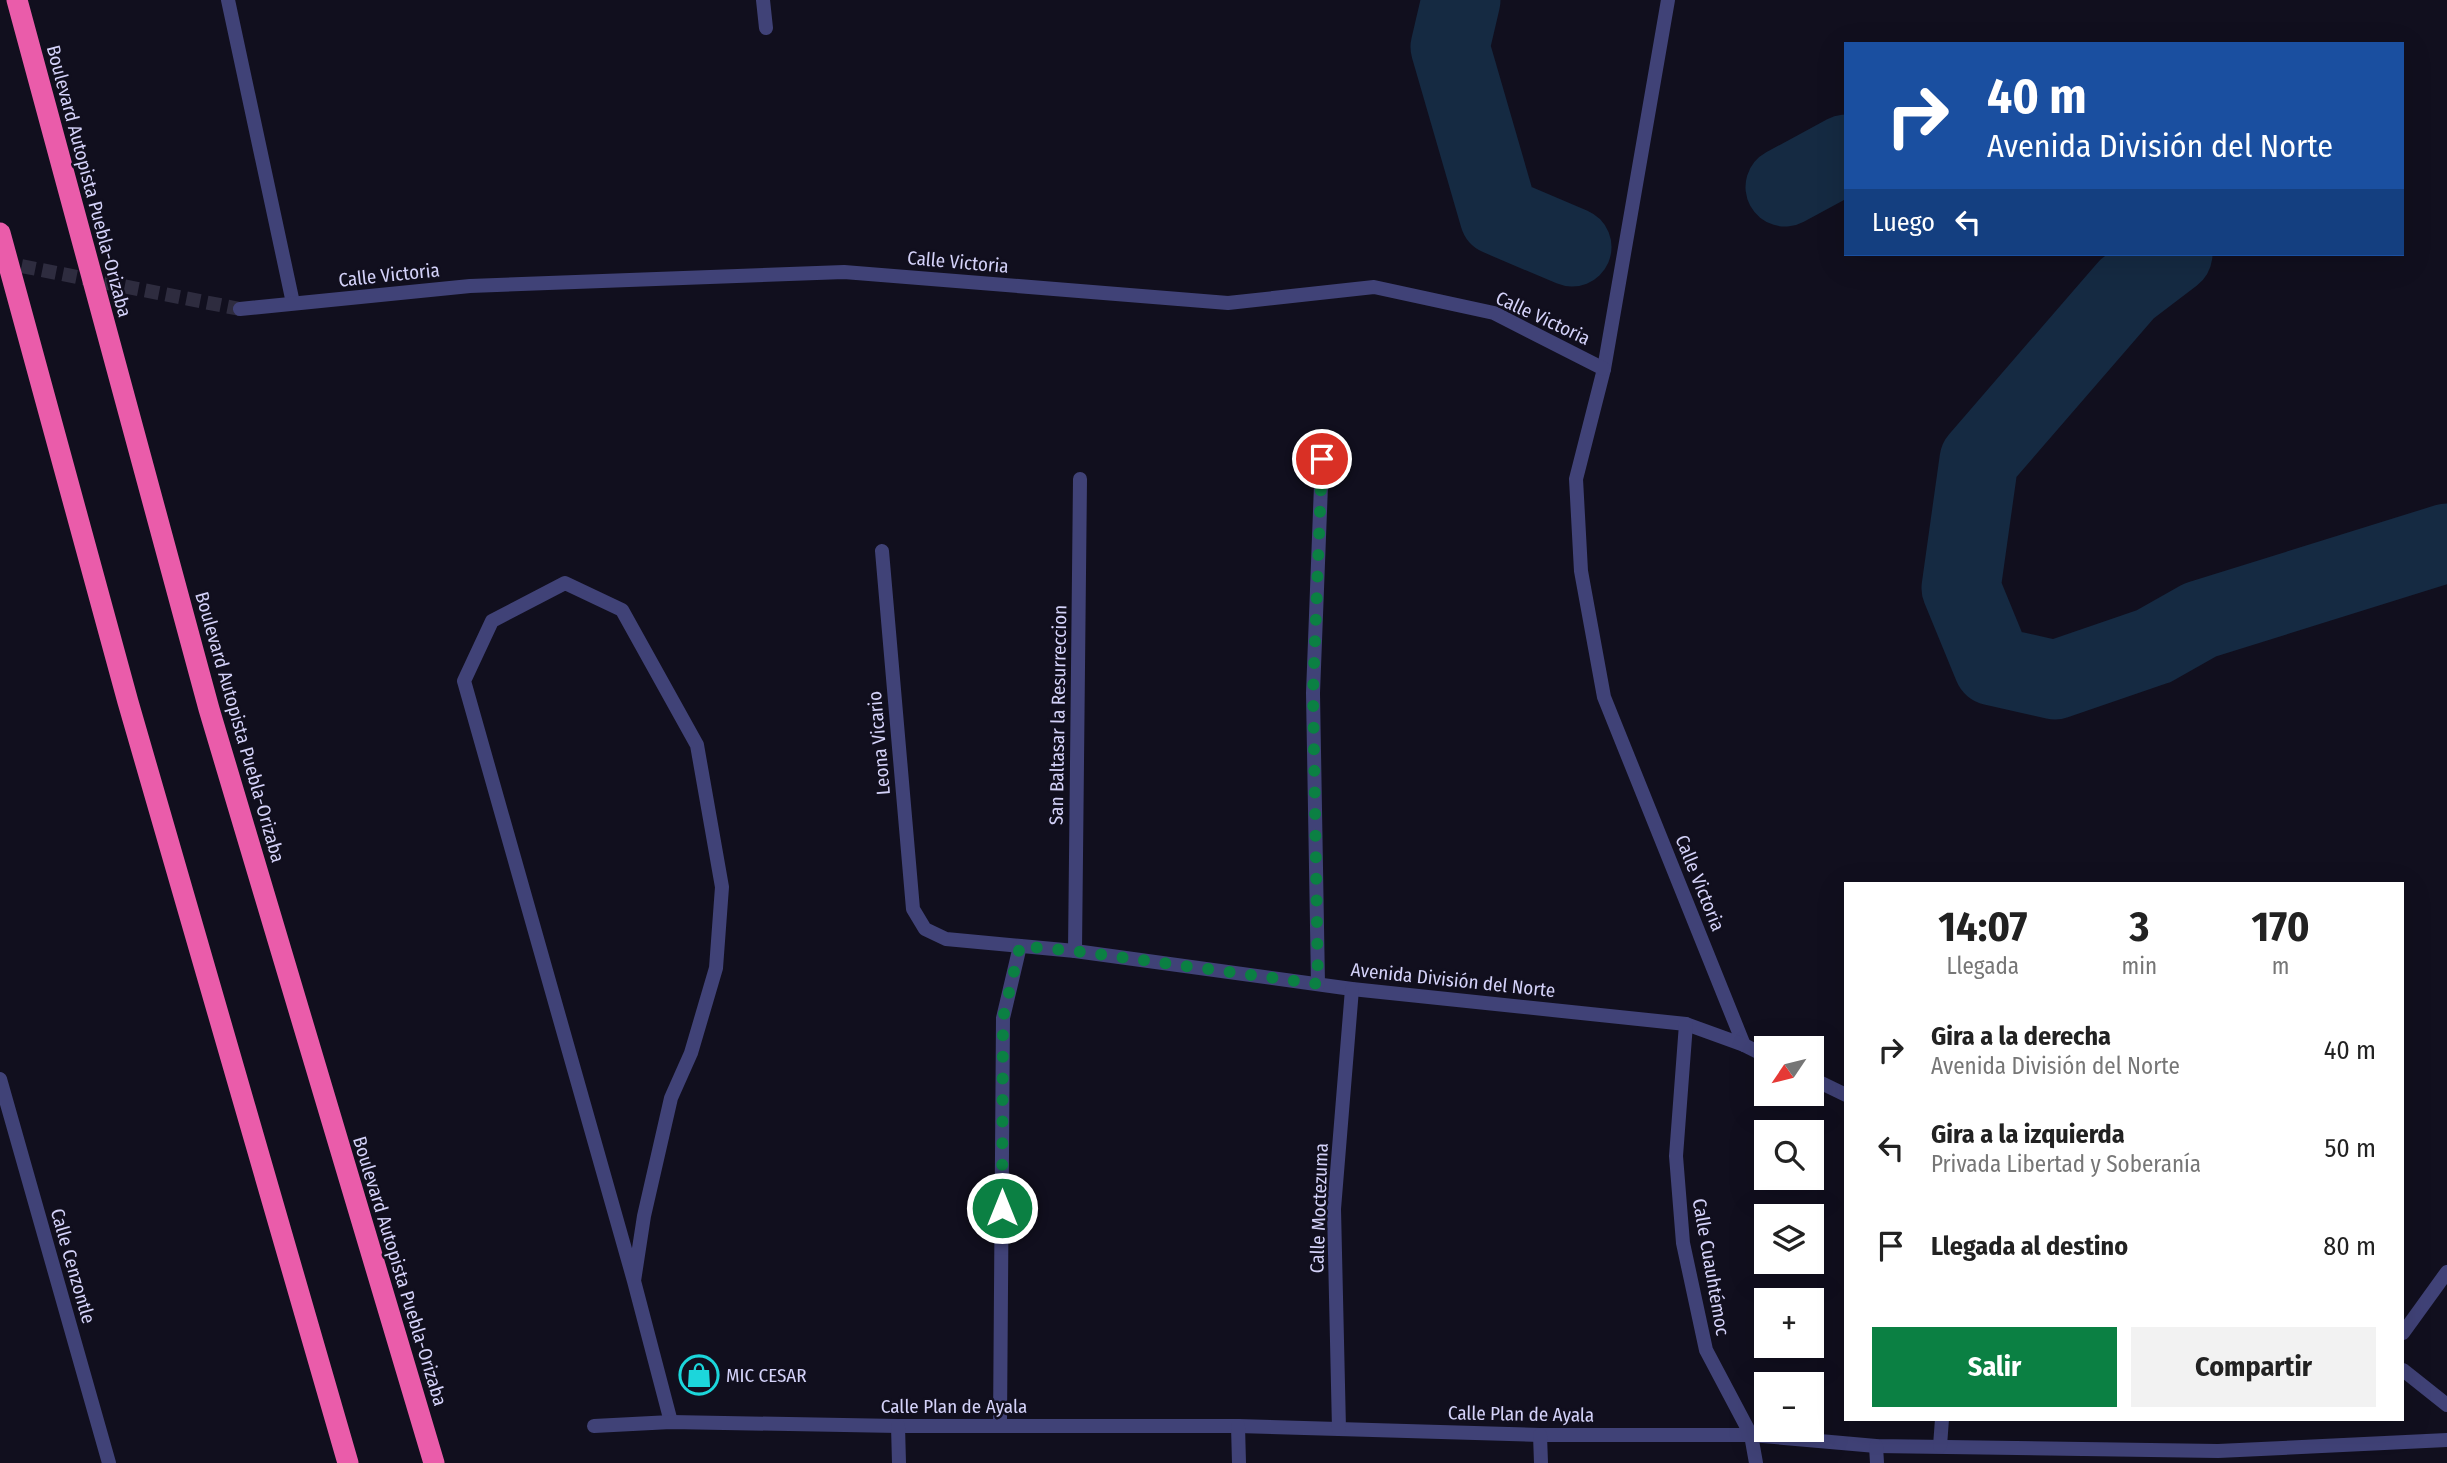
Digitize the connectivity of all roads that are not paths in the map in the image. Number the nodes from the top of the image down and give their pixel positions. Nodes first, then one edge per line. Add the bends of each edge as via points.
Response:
1 (17, 0) edge
2 (228, 0) edge
3 (763, 0) edge
4 (1668, 0) edge
5 (766, 28) dead end
6 (0, 233) edge
7 (293, 303) junction
8 (240, 309) tunnel mouth
9 (1604, 369) junction
10 (1322, 459) dead end
11 (1080, 479) dead end
12 (882, 551) dead end
13 (925, 929) joint
14 (1020, 946) junction
15 (1075, 951) junction
16 (1318, 984) junction
17 (1352, 989) junction
18 (1686, 1024) junction
19 (1744, 1045) junction
20 (1754, 1050) edge
21 (0, 1079) edge
22 (1824, 1084) edge
23 (1844, 1094) edge
24 (2447, 1272) edge
25 (634, 1281) junction
26 (2404, 1332) edge
27 (2404, 1371) edge
28 (2447, 1405) edge
29 (1942, 1421) edge
30 (671, 1423) junction
31 (1000, 1425) junction
32 (594, 1426) dead end
33 (898, 1426) junction
34 (1238, 1426) junction
35 (1339, 1429) junction
36 (1540, 1435) junction
37 (1752, 1436) junction
38 (2447, 1440) edge
39 (1876, 1446) junction
40 (1940, 1446) junction
41 (2218, 1457) edge
42 (109, 1463) edge
43 (348, 1463) edge
44 (434, 1463) edge
45 (899, 1463) edge
46 (1239, 1463) edge
47 (1541, 1463) edge
48 (1756, 1463) edge
49 (1877, 1463) edge

1 - 44 highway, Boulevard Autopista Puebla-Orizaba via 209,709
2 - 7 street
3 - 5 street
4 - 9 street, Calle Victoria
6 - 43 highway via 128,702
7 - 8 street, Calle Victoria
7 - 9 street, Calle Victoria via 470,286 844,272 1228,303 1374,286 1494,313
9 - 19 street, Calle Victoria via 1576,479 1581,571 1604,697
10 - 16 street via 1313,693
11 - 15 street, San Baltasar la Resurreccion
12 - 13 street, Leona Vicario via 913,909
13 - 14 street, Avenida División del Norte via 946,939
14 - 15 street, Avenida División del Norte
14 - 31 street via 1003,1018
15 - 16 street, Avenida División del Norte
16 - 17 street, Avenida División del Norte
17 - 18 street, Avenida División del Norte
17 - 35 street, Calle Moctezuma via 1334,1209
18 - 19 street, Avenida División del Norte
18 - 37 street, Calle Cuauhtémoc via 1676,1156 1684,1243 1706,1350
19 - 20 street, Avenida División del Norte
21 - 42 street, Calle Cenzontle
22 - 23 street
24 - 26 street
25 - 25 street via 464,681 492,621 565,583 622,610 697,745 722,887 716,968 691,1053 671,1098
25 - 30 street
27 - 28 street
29 - 40 street
30 - 32 street, Calle Plan de Ayala
30 - 33 street, Calle Plan de Ayala
31 - 33 street, Calle Plan de Ayala
31 - 34 street, Calle Plan de Ayala
33 - 45 street
34 - 35 street, Calle Plan de Ayala
34 - 46 street
35 - 36 street, Calle Plan de Ayala
36 - 37 street, Calle Plan de Ayala
36 - 47 street
37 - 39 street, Calle Plan de Ayala
37 - 48 street, Calle Cuauhtémoc
38 - 41 street, Calle Plan de Ayala
39 - 40 street, Calle Plan de Ayala
39 - 49 street
40 - 41 street, Calle Plan de Ayala

